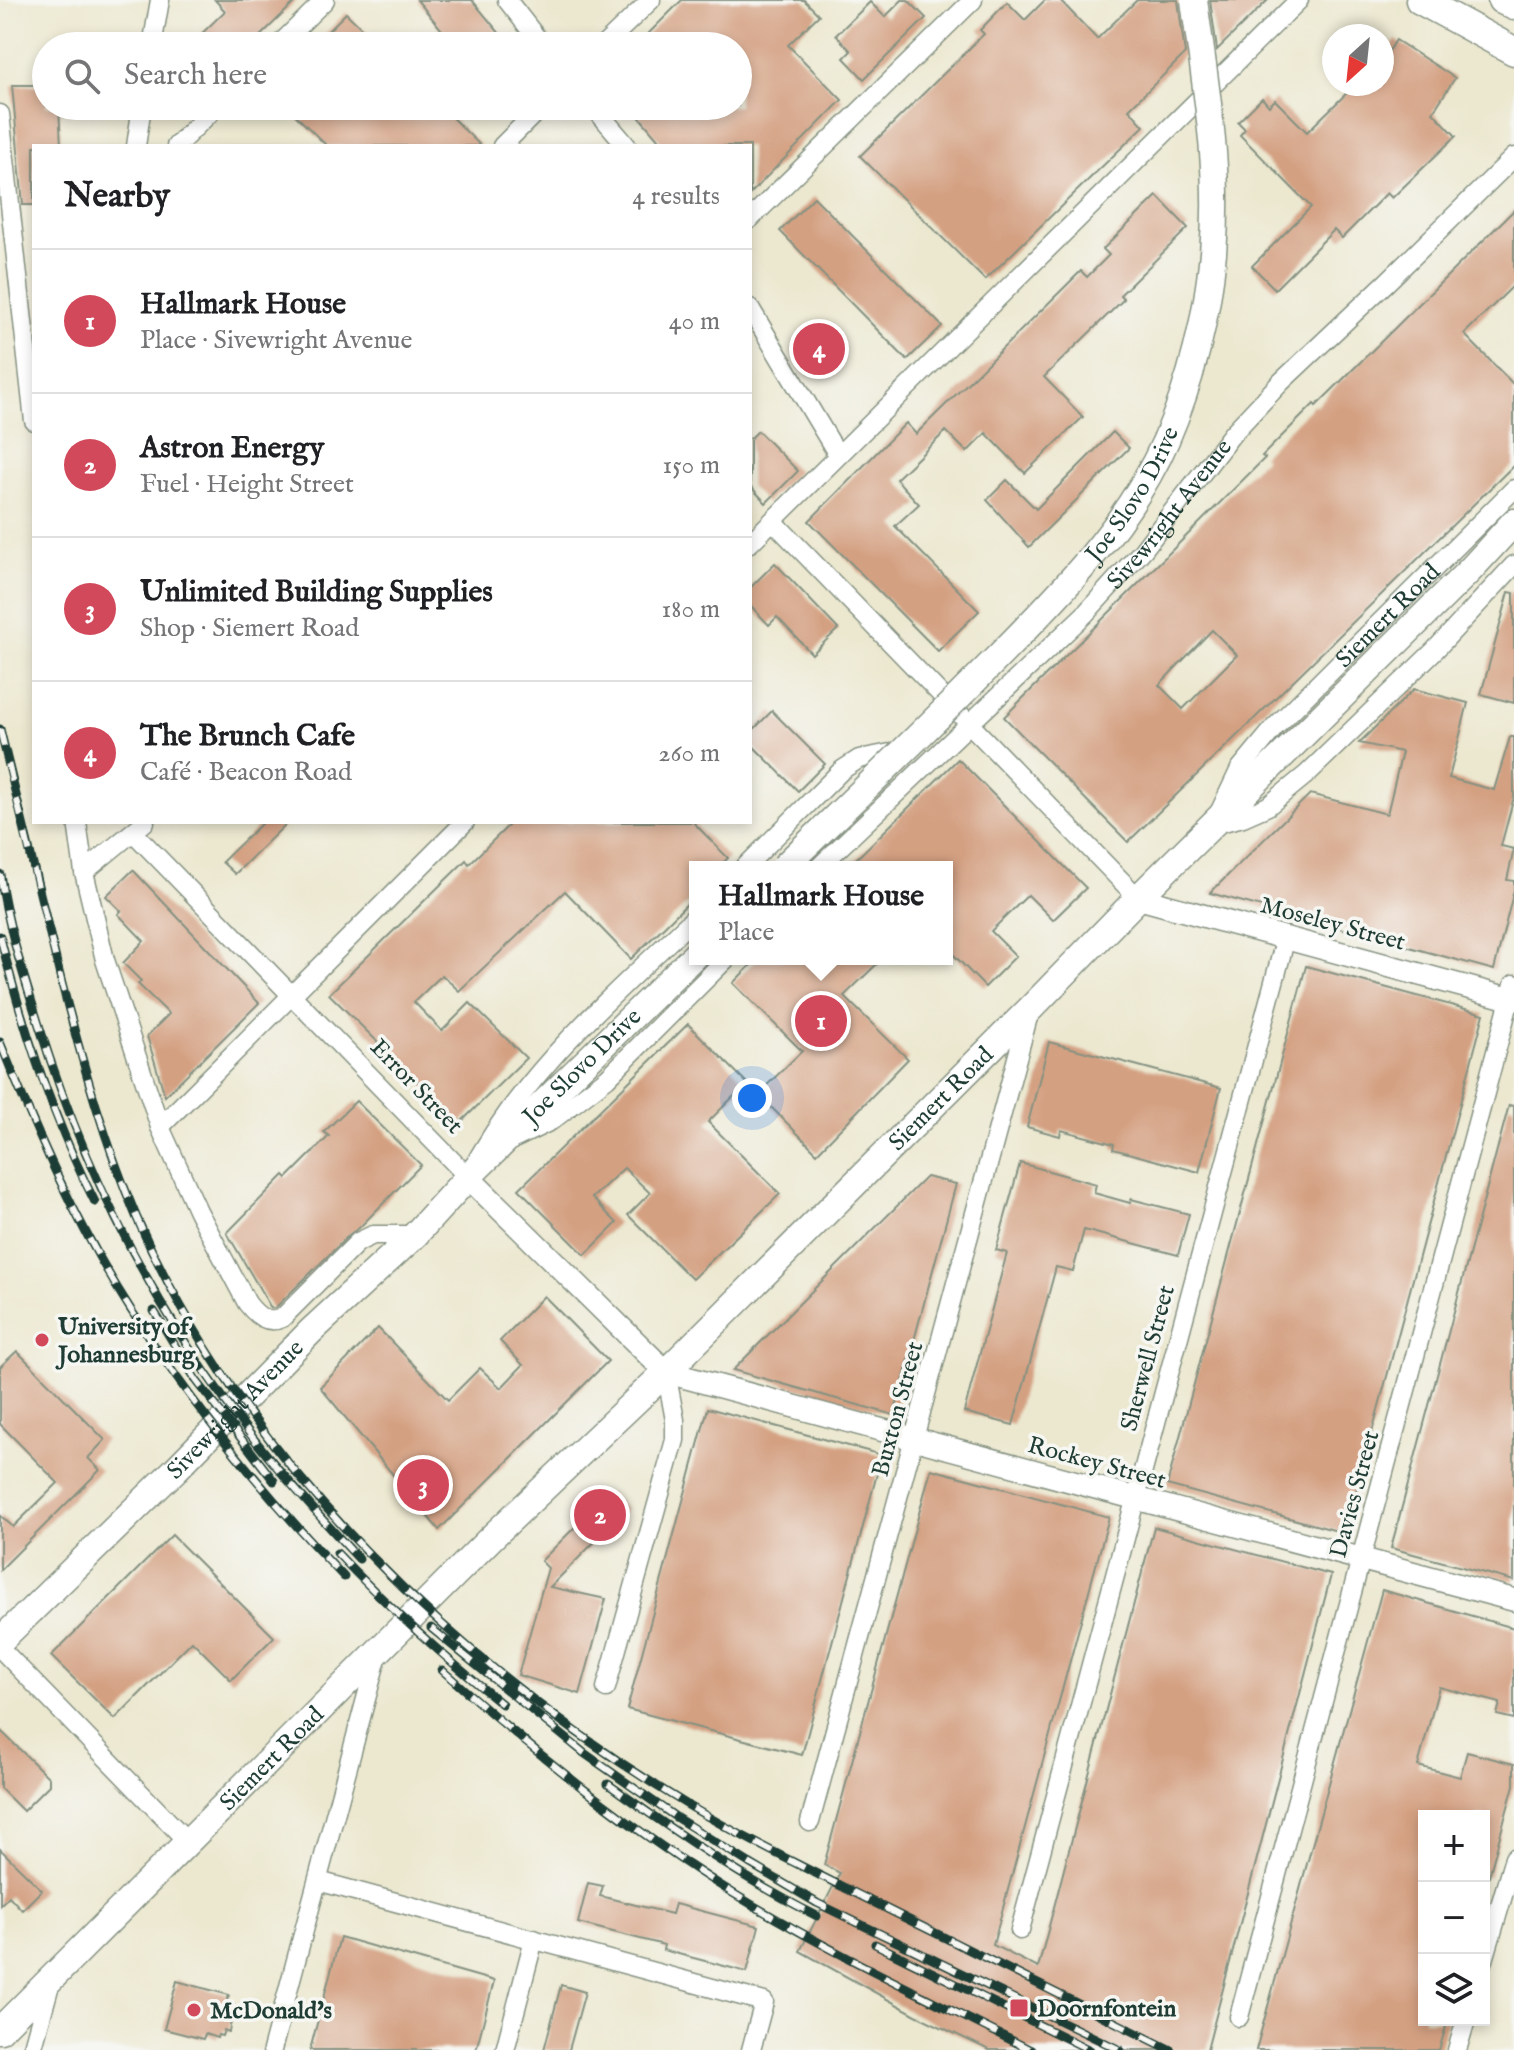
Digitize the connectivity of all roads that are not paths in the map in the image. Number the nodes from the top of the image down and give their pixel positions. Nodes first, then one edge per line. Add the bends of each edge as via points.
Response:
1 (160, 0) edge
2 (325, 0) edge
3 (507, 0) edge
4 (651, 0) edge
5 (973, 0) edge
6 (1194, 0) edge
7 (1299, 0) edge
8 (1420, 0) edge
9 (1502, 0) edge
10 (1514, 6) edge
11 (154, 32) edge
12 (292, 32) edge
13 (532, 32) edge
14 (618, 32) edge
15 (1514, 51) edge
16 (0, 114) edge
17 (140, 120) edge
18 (203, 120) edge
19 (528, 120) edge
20 (605, 120) edge
21 (136, 144) edge
22 (178, 144) edge
23 (504, 144) edge
24 (625, 144) edge
25 (1514, 157) edge
26 (752, 217) edge
27 (752, 311) edge
28 (32, 403) edge
29 (838, 455) junction
30 (1514, 489) edge
31 (773, 521) junction
32 (1514, 522) edge
33 (752, 541) edge
34 (1514, 565) edge
35 (968, 723) junction
36 (946, 744) junction
37 (77, 824) edge
38 (463, 824) edge
39 (1215, 824) junction
40 (140, 828) edge
41 (751, 861) edge
42 (790, 861) edge
43 (825, 861) edge
44 (84, 872) junction
45 (1138, 898) junction
46 (689, 923) edge
47 (1286, 937) junction
48 (689, 961) edge
49 (720, 965) edge
50 (291, 993) junction
51 (1513, 994) edge
52 (1030, 1009) junction
53 (160, 1127) junction
54 (503, 1144) junction
55 (468, 1177) junction
56 (415, 1235) junction
57 (666, 1372) junction
58 (913, 1440) junction
59 (1134, 1499) junction
60 (1362, 1559) junction
61 (1514, 1600) edge
62 (0, 1641) edge
63 (0, 1648) edge
64 (379, 1651) junction
65 (606, 1688) dead end
66 (810, 1822) dead end
67 (188, 1842) junction
68 (1514, 1858) edge
69 (318, 1881) junction
70 (1020, 1930) dead end
71 (534, 1939) junction
72 (1486, 1954) edge
73 (51, 1978) junction
74 (1239, 2017) dead end
75 (1464, 2026) edge
76 (0, 2030) edge
77 (32, 2050) edge
78 (272, 2050) edge
79 (505, 2050) edge
80 (751, 2050) edge
81 (1457, 2050) edge

1 - 11 street
2 - 12 street
3 - 13 street
4 - 14 street
5 - 26 street
6 - 42 main road, Joe Slovo Drive, bridge via 1213,149 1213,251 1197,353 1165,442 1089,560
7 - 29 street
8 - 15 main road
9 - 10 main road
16 - 28 street
17 - 21 street
18 - 22 street
19 - 23 street
20 - 24 street
25 - 35 street, Sivewright Avenue via 1281,382 1085,614
27 - 29 street
29 - 31 street
30 - 39 street, Siemert Road via 1267,735 1240,769
31 - 33 street
31 - 35 street
32 - 39 main road, Siemert Road
34 - 39 street, Siemert Road via 1307,774 1268,806
35 - 36 street, Sivewright Avenue
35 - 45 street
36 - 41 street via 859,759
36 - 43 street, Sivewright Avenue
37 - 44 street
38 - 50 street
39 - 45 main road, Siemert Road
40 - 44 street
40 - 50 street, Error Street
44 - 53 street via 105,960
45 - 47 street, Moseley Street
45 - 52 main road, Siemert Road
46 - 55 street via 543,1066 496,1126
47 - 51 street, Moseley Street
47 - 59 street, Sherwell Street
48 - 54 main road, Joe Slovo Drive
49 - 54 street via 607,1078 551,1121
50 - 53 street
50 - 55 street, Error Street
51 - 60 street, Davies Street
52 - 57 main road, Siemert Road
52 - 58 street, Buxton Street
53 - 56 street via 247,1303 262,1318 277,1320 291,1311 358,1242 373,1235
54 - 55 main road, Joe Slovo Drive
55 - 56 main road, Sivewright Avenue
55 - 57 street, Error Street
56 - 62 main road, Sivewright Avenue via 311,1331
57 - 58 street, Rockey Street
57 - 64 main road, Siemert Road
57 - 65 street via 675,1440
58 - 59 street, Rockey Street
58 - 66 street, Buxton Street
59 - 60 street, Rockey Street
59 - 70 street, Sherwell Street
60 - 61 street, Rockey Street
60 - 74 street, Davies Street
63 - 67 street
64 - 67 main road, Siemert Road
64 - 69 street
67 - 73 main road, Siemert Road
68 - 72 street
69 - 71 street
69 - 78 street
71 - 79 street
71 - 80 street via 764,2002
73 - 76 main road, Siemert Road
73 - 77 street
75 - 81 street

